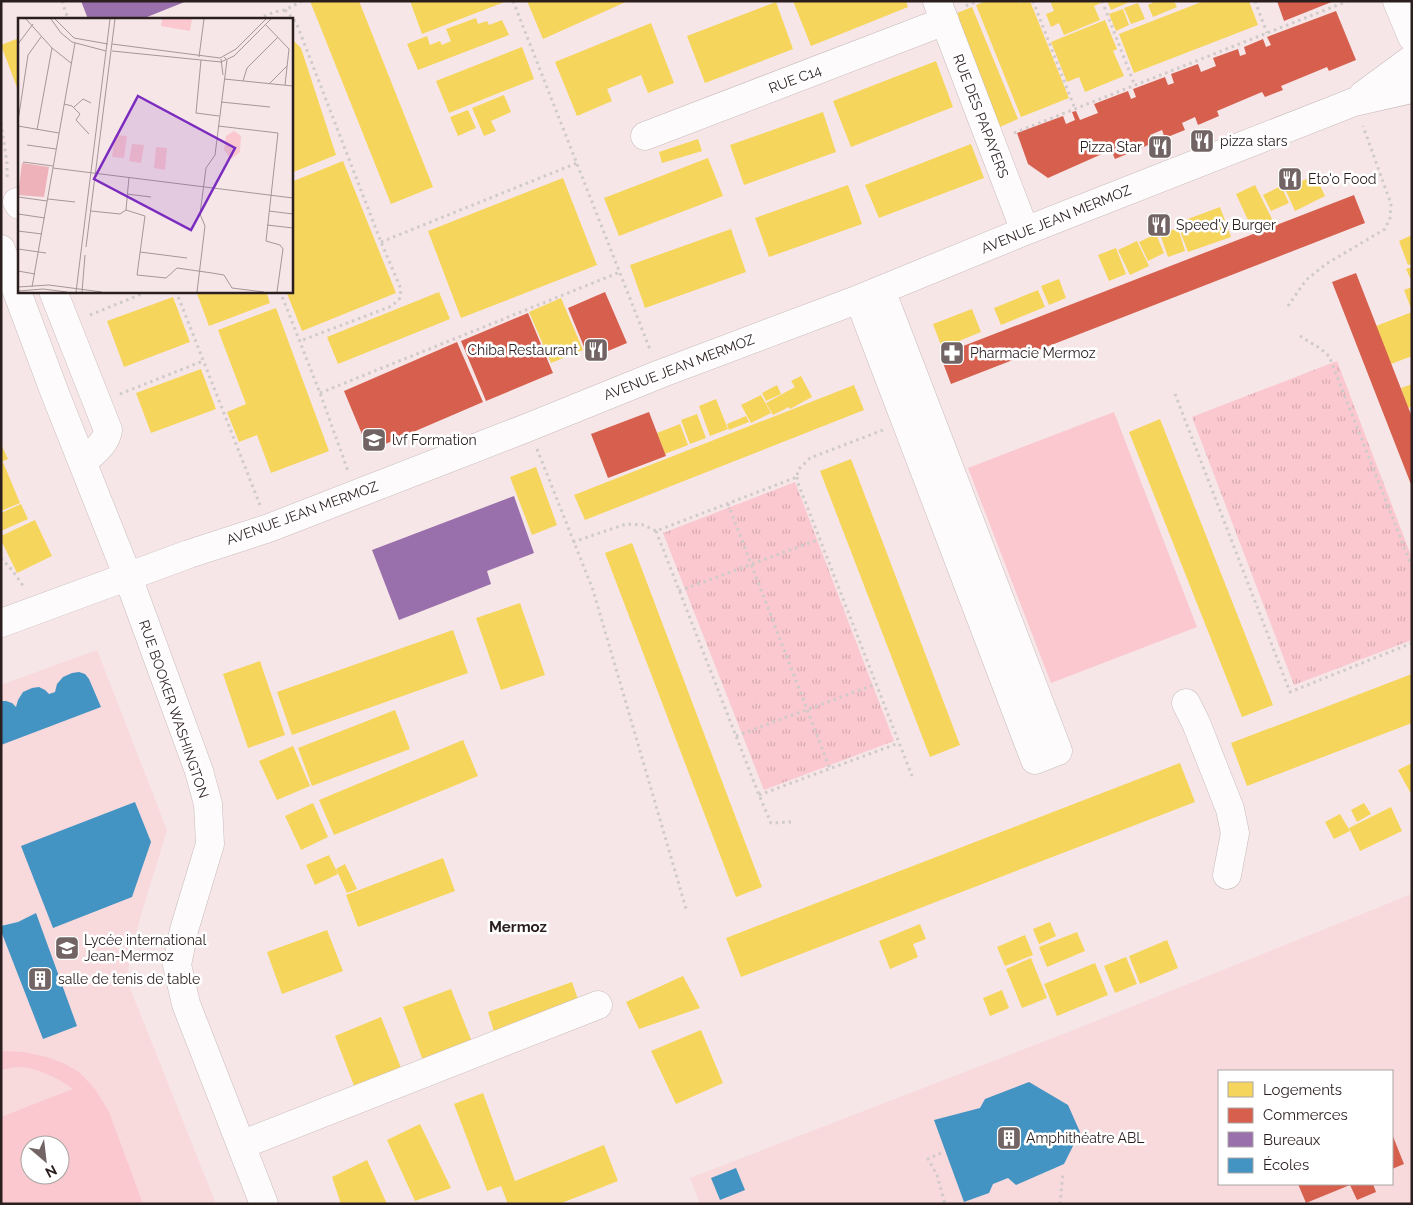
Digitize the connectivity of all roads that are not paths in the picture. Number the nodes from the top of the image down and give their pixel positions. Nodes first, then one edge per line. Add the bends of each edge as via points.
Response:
1 (1397, 1) edge
2 (941, 11) edge
3 (1412, 37) edge
4 (1412, 59) edge
5 (1412, 89) edge
6 (1354, 102) junction
7 (645, 136) dead end
8 (1025, 230) junction
9 (1, 249) edge
10 (53, 292) edge
11 (870, 295) junction
12 (83, 463) junction
13 (128, 577) junction
14 (1, 623) edge
15 (1186, 703) dead end
16 (1227, 875) dead end
17 (598, 1006) dead end
18 (241, 1145) junction
19 (264, 1204) edge

1 - 3 street
2 - 7 street, RUE C14
2 - 8 street, RUE DES PAPAYERS
4 - 6 street, AVENUE JEAN MERMOZ
5 - 6 street, AVENUE JEAN MERMOZ
6 - 8 street, AVENUE JEAN MERMOZ
8 - 11 street, AVENUE JEAN MERMOZ
9 - 12 street, RUE BOOKER WASHINGTON
10 - 12 street via 108,430 104,440
11 - 11 street via 1046,756 905,422
11 - 13 street, AVENUE JEAN MERMOZ via 269,528
12 - 13 street, RUE BOOKER WASHINGTON
13 - 14 street, AVENUE JEAN MERMOZ
13 - 18 street, RUE BOOKER WASHINGTON via 208,804 210,844 177,965 186,1004
15 - 16 street via 1230,809 1235,833
17 - 18 street
18 - 19 street, RUE BOOKER WASHINGTON

